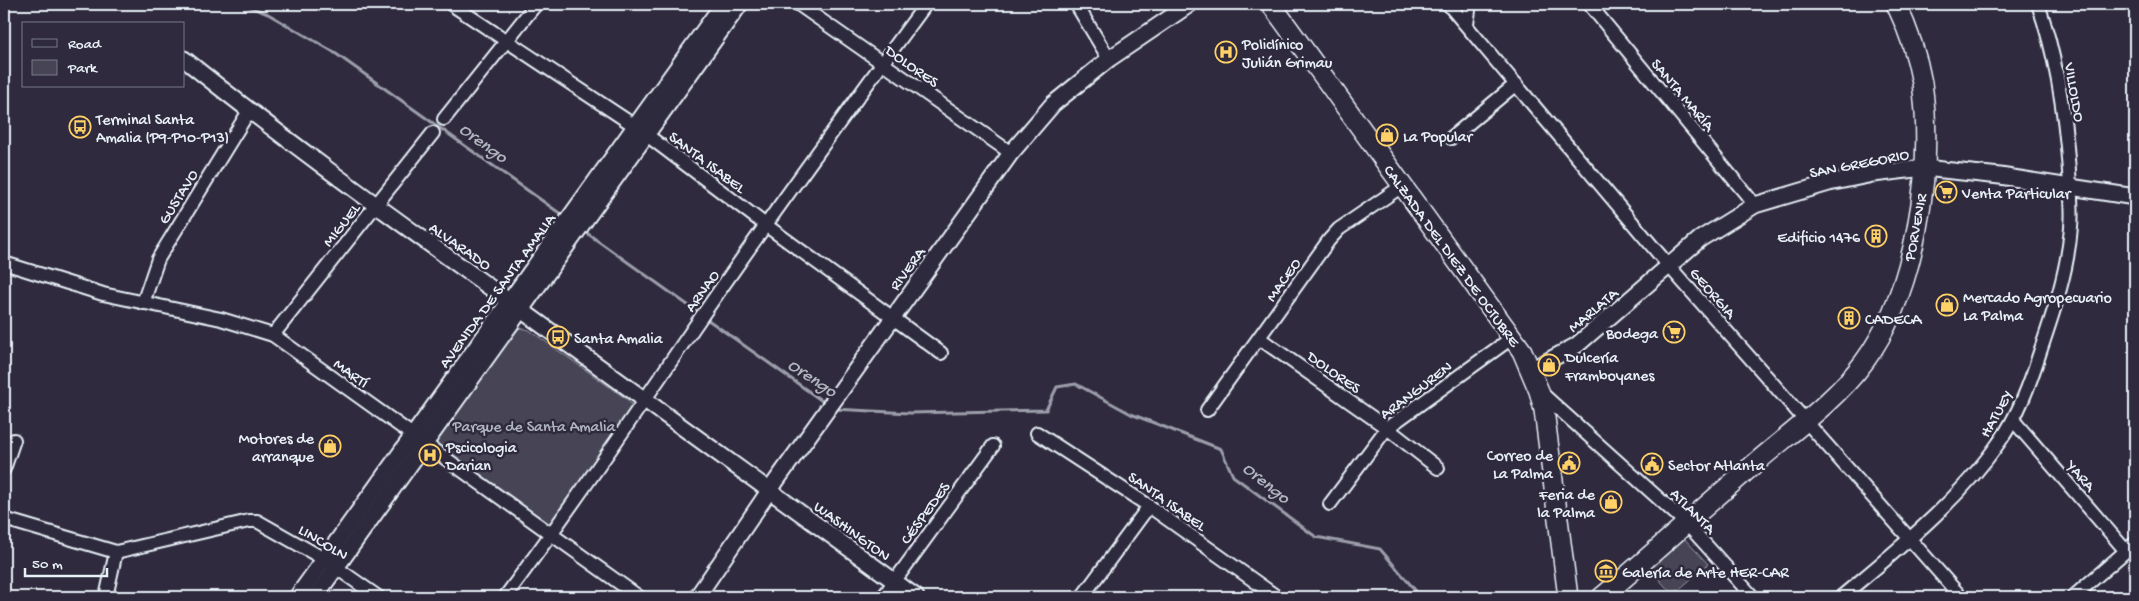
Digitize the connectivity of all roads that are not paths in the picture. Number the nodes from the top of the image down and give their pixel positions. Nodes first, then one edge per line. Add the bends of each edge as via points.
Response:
1 (451, 4) edge
2 (536, 4) edge
3 (723, 4) edge
4 (740, 4) edge
5 (798, 4) edge
6 (926, 4) edge
7 (1076, 4) edge
8 (1190, 4) edge
9 (1271, 4) edge
10 (1448, 4) edge
11 (1470, 4) edge
12 (1589, 4) edge
13 (1896, 4) edge
14 (2038, 4) edge
15 (1467, 24) junction
16 (506, 41) junction
17 (1109, 59) junction
18 (185, 60) edge
19 (882, 64) junction
20 (1516, 84) junction
21 (249, 112) junction
22 (444, 120) dead end
23 (641, 130) junction
24 (433, 133) dead end
25 (1451, 138) dead end
26 (1011, 153) junction
27 (1924, 168) junction
28 (1402, 186) junction
29 (2070, 187) junction
30 (2135, 197) edge
31 (1755, 204) junction
32 (374, 206) junction
33 (767, 226) junction
34 (4, 263) edge
35 (1669, 266) junction
36 (144, 303) junction
37 (515, 305) junction
38 (893, 317) junction
39 (274, 335) junction
40 (1513, 337) junction
41 (1259, 338) junction
42 (941, 353) dead end
43 (1531, 370) junction
44 (1539, 391) junction
45 (645, 402) junction
46 (1207, 410) dead end
47 (2013, 420) junction
48 (1804, 421) junction
49 (1387, 428) junction
50 (1037, 433) dead end
51 (418, 439) junction
52 (14, 440) dead end
53 (993, 446) dead end
54 (1438, 468) dead end
55 (4, 469) edge
56 (769, 491) junction
57 (1330, 504) dead end
58 (1149, 506) junction
59 (4, 519) edge
60 (1687, 524) junction
61 (551, 535) junction
62 (1909, 540) junction
63 (2131, 547) edge
64 (116, 552) junction
65 (330, 563) junction
66 (894, 581) junction
67 (106, 597) edge
68 (297, 597) edge
69 (315, 597) edge
70 (378, 597) edge
71 (505, 597) edge
72 (639, 597) edge
73 (697, 597) edge
74 (883, 597) edge
75 (916, 597) edge
76 (1082, 597) edge
77 (1276, 597) edge
78 (1568, 597) edge
79 (1602, 597) edge
80 (1753, 597) edge
81 (1841, 597) edge
82 (1961, 597) edge
83 (2073, 597) edge

1 - 16 street, SANTA ISABEL
2 - 16 street
3 - 23 street, AVENIDA DE SANTA AMALIA
4 - 23 street, AVENIDA DE SANTA AMALIA
5 - 19 street, DOLORES
6 - 19 street, ARNAO
7 - 17 street
8 - 17 street, RIVERA
9 - 28 main road, CALZADA DEL DIEZ DE OCTUBRE
10 - 15 street, GEORGIA
11 - 15 street
12 - 31 street, SANTA MARÍA
13 - 27 main road, PORVENIR via 1908,31 1921,81
14 - 29 street, VILLOLDO via 2066,120
15 - 20 street, GEORGIA
16 - 22 street
16 - 23 street, SANTA ISABEL
17 - 26 street, RIVERA via 1053,104
18 - 21 street, ALVARADO
19 - 26 street, DOLORES
19 - 33 street, ARNAO
20 - 25 street
20 - 35 street, GEORGIA
21 - 32 street, ALVARADO
21 - 36 street, GUSTAVO via 158,259
23 - 33 street, SANTA ISABEL
23 - 37 street, AVENIDA DE SANTA AMALIA
24 - 32 street, MIGUEL
26 - 38 street, RIVERA
27 - 29 street, SAN GREGORIO
27 - 31 street, SAN GREGORIO via 1829,183
27 - 48 main road, PORVENIR via 1914,245 1896,302 1864,362
28 - 40 main road, CALZADA DEL DIEZ DE OCTUBRE
28 - 41 street, MACEO via 1334,234
29 - 30 street, SAN GREGORIO
29 - 47 street, HATUEY via 2072,226 2060,292
31 - 35 street, SAN GREGORIO via 1700,238
32 - 37 street, ALVARADO
32 - 39 street, MIGUEL
33 - 38 street, SANTA ISABEL
33 - 45 street, ARNAO
34 - 36 street, MARTÍ
35 - 43 street, MARLATA via 1577,345
35 - 48 street, GEORGIA
36 - 39 street, MARTÍ via 221,319
37 - 45 street, ALVARADO
37 - 51 street, AVENIDA DE SANTA AMALIA
38 - 42 street, SANTA ISABEL
38 - 56 street, RIVERA
39 - 51 street, MARTÍ
40 - 43 main road, CALZADA DEL DIEZ DE OCTUBRE
40 - 49 street, ARANGUREN
41 - 46 street, MACEO
41 - 49 street, DOLORES
43 - 44 main road, CALZADA DEL DIEZ DE OCTUBRE
44 - 60 street, ATLANTA
44 - 78 main road, CALZADA DEL DIEZ DE OCTUBRE via 1548,435
45 - 56 street, ALVARADO
45 - 61 street, ARNAO
47 - 62 street, HATUEY via 1988,457
47 - 63 street, YARA
48 - 60 main road, PORVENIR
48 - 62 street, GEORGIA
49 - 54 street, DOLORES
49 - 57 street, ARANGUREN
50 - 58 street, SANTA ISABEL
51 - 61 street, MARTÍ
51 - 65 street, AVENIDA DE SANTA AMALIA
52 - 55 street
53 - 66 street, CÉSPEDES
56 - 66 street, WASHINGTON
56 - 73 street, RIVERA
58 - 76 street
58 - 77 street, SANTA ISABEL
59 - 64 street
60 - 79 main road, PORVENIR
60 - 80 street, ATLANTA
61 - 71 street, ARNAO
61 - 72 street, MARTÍ
62 - 81 street, HATUEY
62 - 82 street, GEORGIA
63 - 83 street
64 - 65 street, LINCOLN via 257,521
64 - 67 street
65 - 68 street, AVENIDA DE SANTA AMALIA
65 - 69 street, AVENIDA DE SANTA AMALIA
65 - 70 street, LINCOLN
66 - 74 street, CÉSPEDES
66 - 75 street, WASHINGTON

